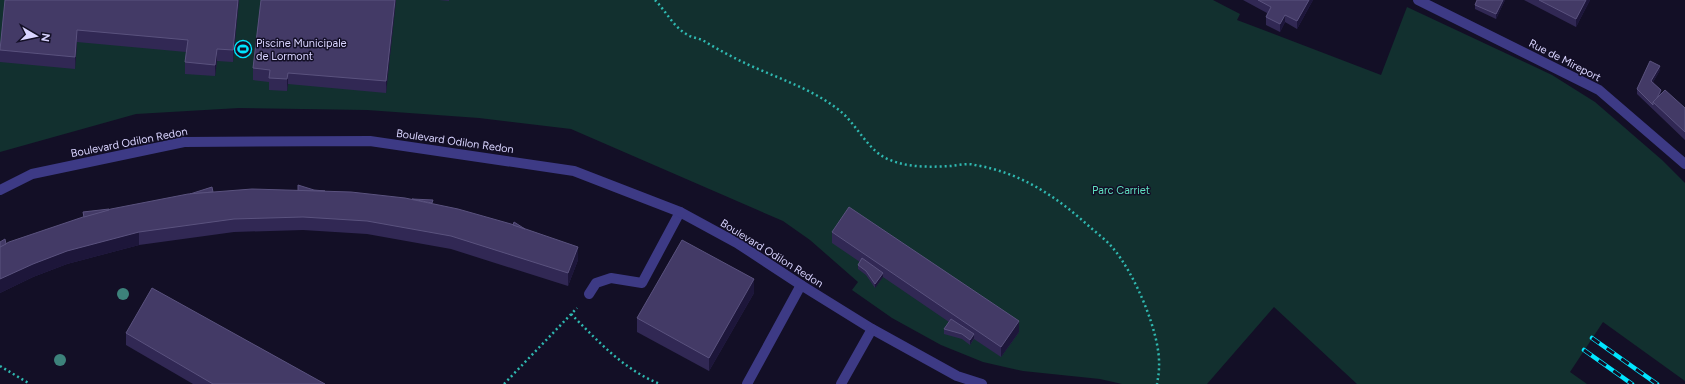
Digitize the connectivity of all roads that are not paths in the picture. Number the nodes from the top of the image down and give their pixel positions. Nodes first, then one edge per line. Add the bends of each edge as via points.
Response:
1 (1418, 0) edge
2 (1685, 164) edge
3 (0, 190) edge
4 (680, 212) junction
5 (801, 285) junction
6 (589, 294) road end
7 (872, 329) junction
8 (746, 384) edge
9 (841, 384) edge
10 (982, 384) edge

1 - 2 street, Rue de Mireport via 1599,90
3 - 4 street, Boulevard Odilon Redon via 32,174 184,142 370,141 574,171
4 - 5 street, Boulevard Odilon Redon via 737,242
4 - 6 street via 642,283 611,278 596,282
5 - 7 street, Boulevard Odilon Redon
5 - 8 street
7 - 9 street
7 - 10 street, Boulevard Odilon Redon via 957,376

